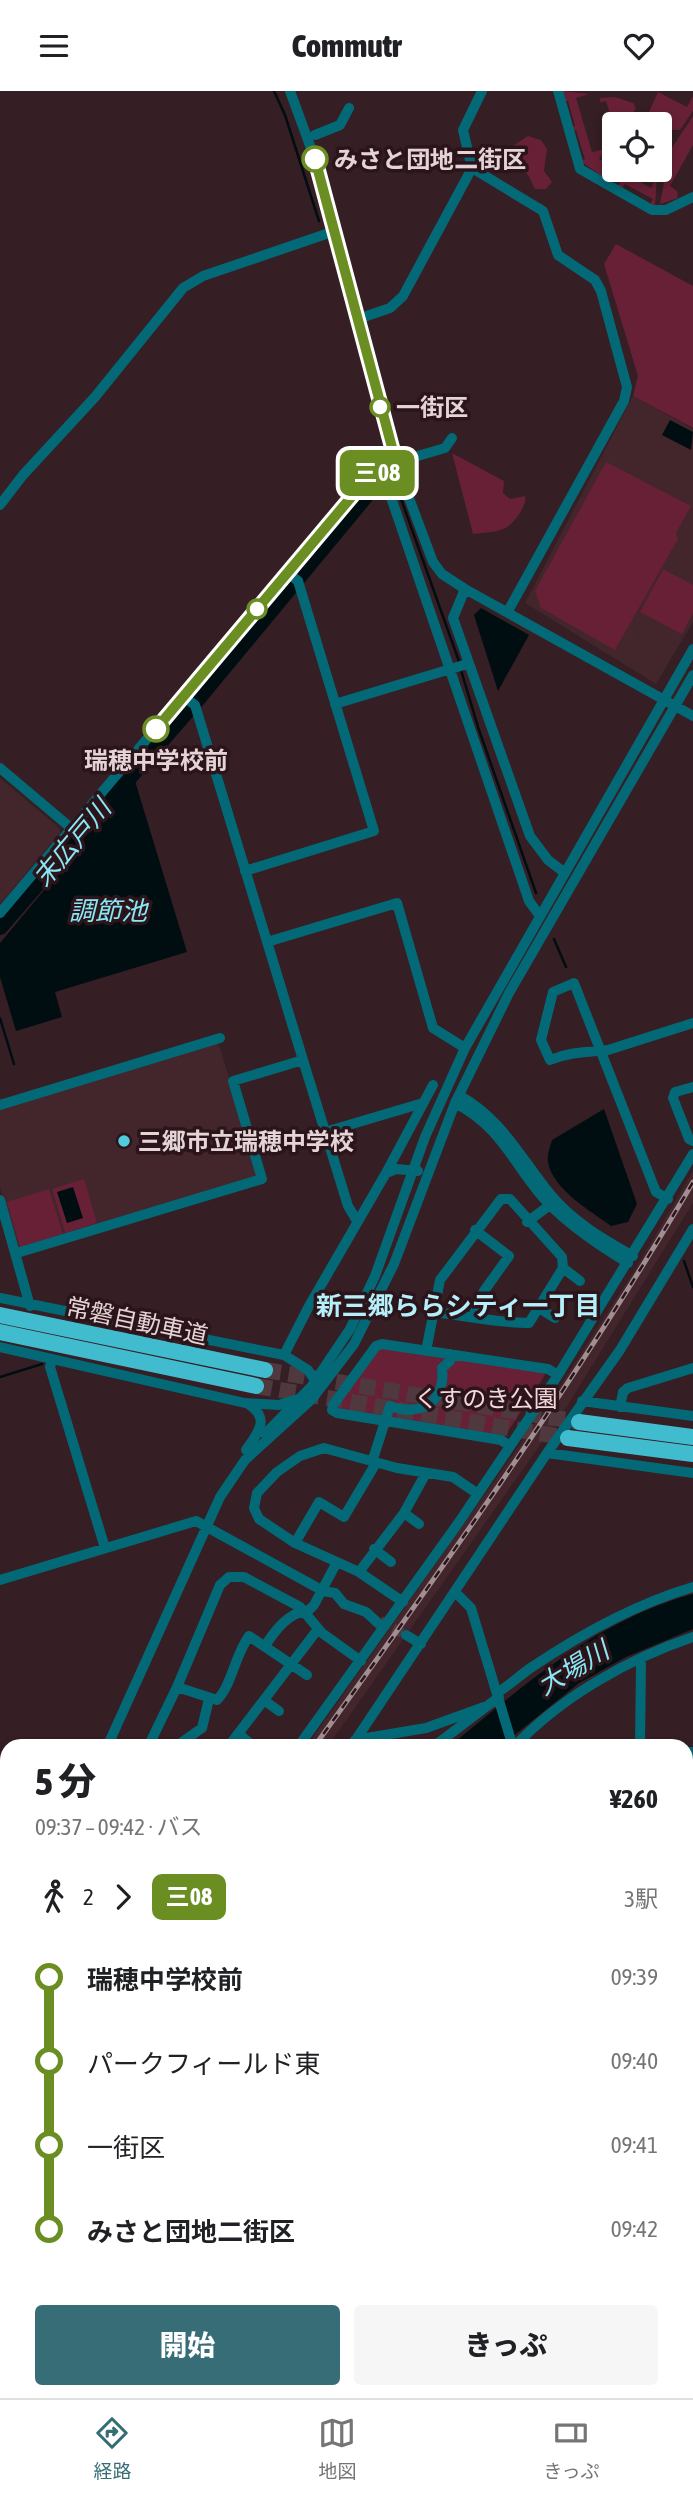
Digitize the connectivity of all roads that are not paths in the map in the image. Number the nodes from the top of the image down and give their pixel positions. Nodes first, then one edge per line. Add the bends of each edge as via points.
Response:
1 (290, 91) edge
2 (482, 91) edge
3 (558, 91) edge
4 (349, 108) dead end
5 (315, 135) dead end
6 (472, 168) junction
7 (693, 197) edge
8 (335, 231) junction
9 (358, 319) junction
10 (452, 437) dead end
11 (400, 463) junction
12 (382, 471) junction
13 (0, 505) edge
14 (293, 576) junction
15 (465, 589) junction
16 (508, 611) junction
17 (693, 649) edge
18 (465, 665) junction
19 (449, 670) junction
20 (693, 675) edge
21 (665, 699) junction
22 (189, 701) junction
23 (335, 704) junction
24 (676, 706) junction
25 (693, 716) edge
26 (490, 738) junction
27 (474, 743) junction
28 (0, 768) edge
29 (509, 790) junction
30 (493, 795) junction
31 (71, 828) junction
32 (245, 871) junction
33 (565, 873) junction
34 (0, 913) edge
35 (540, 916) junction
36 (267, 942) junction
37 (693, 1023) edge
38 (220, 1038) dead end
39 (465, 1048) junction
40 (601, 1051) junction
41 (303, 1060) junction
42 (432, 1085) dead end
43 (693, 1087) edge
44 (457, 1099) junction
45 (423, 1103) junction
46 (0, 1105) edge
47 (446, 1125) junction
48 (325, 1132) junction
49 (693, 1141) edge
50 (693, 1154) edge
51 (412, 1172) junction
52 (386, 1173) junction
53 (668, 1199) junction
54 (0, 1200) edge
55 (550, 1205) junction
56 (357, 1221) junction
57 (527, 1222) junction
58 (693, 1229) edge
59 (475, 1230) junction
60 (17, 1254) junction
61 (631, 1260) junction
62 (563, 1268) junction
63 (580, 1281) dead end
64 (0, 1299) edge
65 (30, 1306) junction
66 (538, 1308) junction
67 (431, 1312) junction
68 (0, 1315) edge
69 (473, 1316) junction
70 (555, 1318) dead end
71 (0, 1332) edge
72 (0, 1347) edge
73 (426, 1351) junction
74 (284, 1355) junction
75 (450, 1355) junction
76 (51, 1359) junction
77 (693, 1368) edge
78 (265, 1370) tunnel mouth
79 (558, 1375) junction
80 (318, 1385) junction
81 (256, 1386) tunnel mouth
82 (301, 1398) junction
83 (582, 1401) junction
84 (245, 1403) junction
85 (620, 1407) junction
86 (693, 1416) edge
87 (385, 1421) junction
88 (579, 1422) tunnel mouth
89 (693, 1437) edge
90 (568, 1438) tunnel mouth
91 (510, 1446) junction
92 (246, 1451) junction
93 (547, 1453) junction
94 (693, 1454) edge
95 (374, 1462) junction
96 (426, 1473) junction
97 (693, 1473) edge
98 (478, 1494) junction
99 (220, 1497) junction
100 (404, 1513) junction
101 (206, 1524) junction
102 (419, 1524) dead end
103 (295, 1543) junction
104 (105, 1548) junction
105 (374, 1549) junction
106 (337, 1562) junction
107 (391, 1562) dead end
108 (359, 1572) junction
109 (0, 1580) edge
110 (693, 1587) edge
111 (319, 1589) junction
112 (456, 1593) junction
113 (403, 1602) junction
114 (305, 1611) junction
115 (379, 1624) tunnel mouth
116 (318, 1629) junction
117 (406, 1635) tunnel mouth
118 (693, 1637) edge
119 (421, 1644) junction
120 (265, 1646) junction
121 (641, 1660) junction
122 (361, 1661) junction
123 (291, 1664) junction
124 (307, 1675) dead end
125 (177, 1687) junction
126 (499, 1697) junction
127 (209, 1699) junction
128 (265, 1701) junction
129 (484, 1707) junction
130 (279, 1711) dead end
131 (239, 1734) junction
132 (111, 1739) edge
133 (152, 1739) edge
134 (182, 1739) edge
135 (235, 1739) edge
136 (245, 1739) edge
137 (304, 1739) edge
138 (356, 1739) edge
139 (372, 1739) edge
140 (443, 1739) edge
141 (511, 1739) edge
142 (520, 1739) edge
143 (640, 1739) edge

1 - 8 street via 311,144
2 - 6 street via 463,130
3 - 7 street via 575,158 587,174 652,210 666,210
4 - 5 street via 340,125
6 - 9 street via 403,296 390,308
6 - 16 street via 543,211 558,255 598,285 627,381 624,401
8 - 9 street
8 - 13 street via 183,288
9 - 11 street
10 - 11 street via 445,447
11 - 12 street
11 - 15 street via 433,562
12 - 14 street via 358,489
12 - 19 street
14 - 22 street
14 - 23 street
15 - 16 street
15 - 18 street via 453,618
16 - 21 street
17 - 21 street
18 - 19 street
18 - 26 street
19 - 23 street
19 - 27 street
20 - 24 street
21 - 24 street
21 - 33 street
22 - 31 street
22 - 32 street
23 - 32 street via 374,831
24 - 25 street
24 - 44 street via 509,993
26 - 27 street
26 - 29 street
27 - 30 street
28 - 31 street
29 - 30 street
29 - 33 street via 537,849
30 - 35 street via 529,901
31 - 34 street
32 - 36 street
33 - 35 street
35 - 39 street
36 - 39 street via 397,903 433,1027
36 - 41 street
37 - 40 street
38 - 46 street
39 - 51 street
40 - 40 street via 574,983 553,992 541,1040 550,1060 568,1053
40 - 53 street via 656,1192
41 - 48 street
41 - 60 street via 233,1081 262,1179
42 - 45 street
43 - 49 street via 675,1092 673,1098
44 - 47 street
44 - 55 street via 494,1131
44 - 61 street via 476,1105 500,1126 551,1195
45 - 48 street
45 - 52 street
47 - 51 street via 421,1169
47 - 80 street via 379,1299 354,1343
48 - 56 street
50 - 53 street
51 - 52 street via 396,1169
51 - 80 street via 365,1301
52 - 56 street
53 - 61 street
54 - 60 street
55 - 57 street
55 - 61 street via 584,1234
56 - 74 street
57 - 59 street via 510,1199 501,1199
57 - 62 street via 559,1252
58 - 83 street via 620,1350
59 - 67 street via 440,1280
59 - 69 street via 509,1256
60 - 65 street
61 - 79 street
62 - 63 street
62 - 66 street
64 - 65 street
65 - 74 street
66 - 69 street via 529,1323
66 - 70 street
67 - 69 street
67 - 73 street
68 - 78 highway, 常磐自動車道
71 - 81 highway, 常磐自動車道
72 - 76 street
73 - 75 street
73 - 87 street via 376,1346 333,1405 337,1413
74 - 80 street via 308,1370
75 - 79 street via 548,1369
75 - 87 street via 442,1368 438,1397 414,1411 390,1406
76 - 84 street
76 - 104 street
77 - 85 street via 628,1388
79 - 91 street
80 - 82 street
80 - 99 street via 245,1460
82 - 84 street via 279,1405
82 - 92 street
83 - 85 street
83 - 93 street
84 - 92 street via 257,1409 262,1422
85 - 86 street
87 - 91 street via 501,1440
87 - 95 street
88 - 89 highway
90 - 94 highway
91 - 98 street
92 - 99 street via 228,1473
93 - 97 street
93 - 112 street
95 - 96 street
95 - 103 street via 344,1517 319,1502
95 - 103 street via 317,1449 283,1468 259,1491 254,1501 259,1519
96 - 98 street via 453,1477
96 - 100 street
98 - 113 street
99 - 101 street
100 - 102 street
100 - 105 street
101 - 104 street via 181,1524
101 - 111 street
101 - 132 street
103 - 106 street
104 - 109 street
105 - 107 street
105 - 108 street
106 - 108 street
106 - 111 street
108 - 113 street
110 - 126 street via 642,1606 581,1638 530,1669
111 - 114 street via 314,1605
111 - 115 street via 335,1593 344,1604 373,1616
112 - 119 street
112 - 126 street via 471,1608
113 - 122 street
114 - 116 street
114 - 120 street via 279,1626
114 - 125 street via 240,1575 224,1579
116 - 122 street
116 - 123 street
117 - 119 street
118 - 121 street
119 - 138 street
120 - 123 street
120 - 127 street via 249,1636 238,1651 220,1698
121 - 142 street via 550,1711
121 - 143 street
122 - 137 street
123 - 124 street
123 - 128 street
125 - 127 street
125 - 133 street
126 - 129 street
126 - 141 street
127 - 134 street via 205,1724 195,1735
128 - 130 street
128 - 131 street
129 - 139 street via 426,1728
129 - 140 street
131 - 135 street
131 - 136 street

